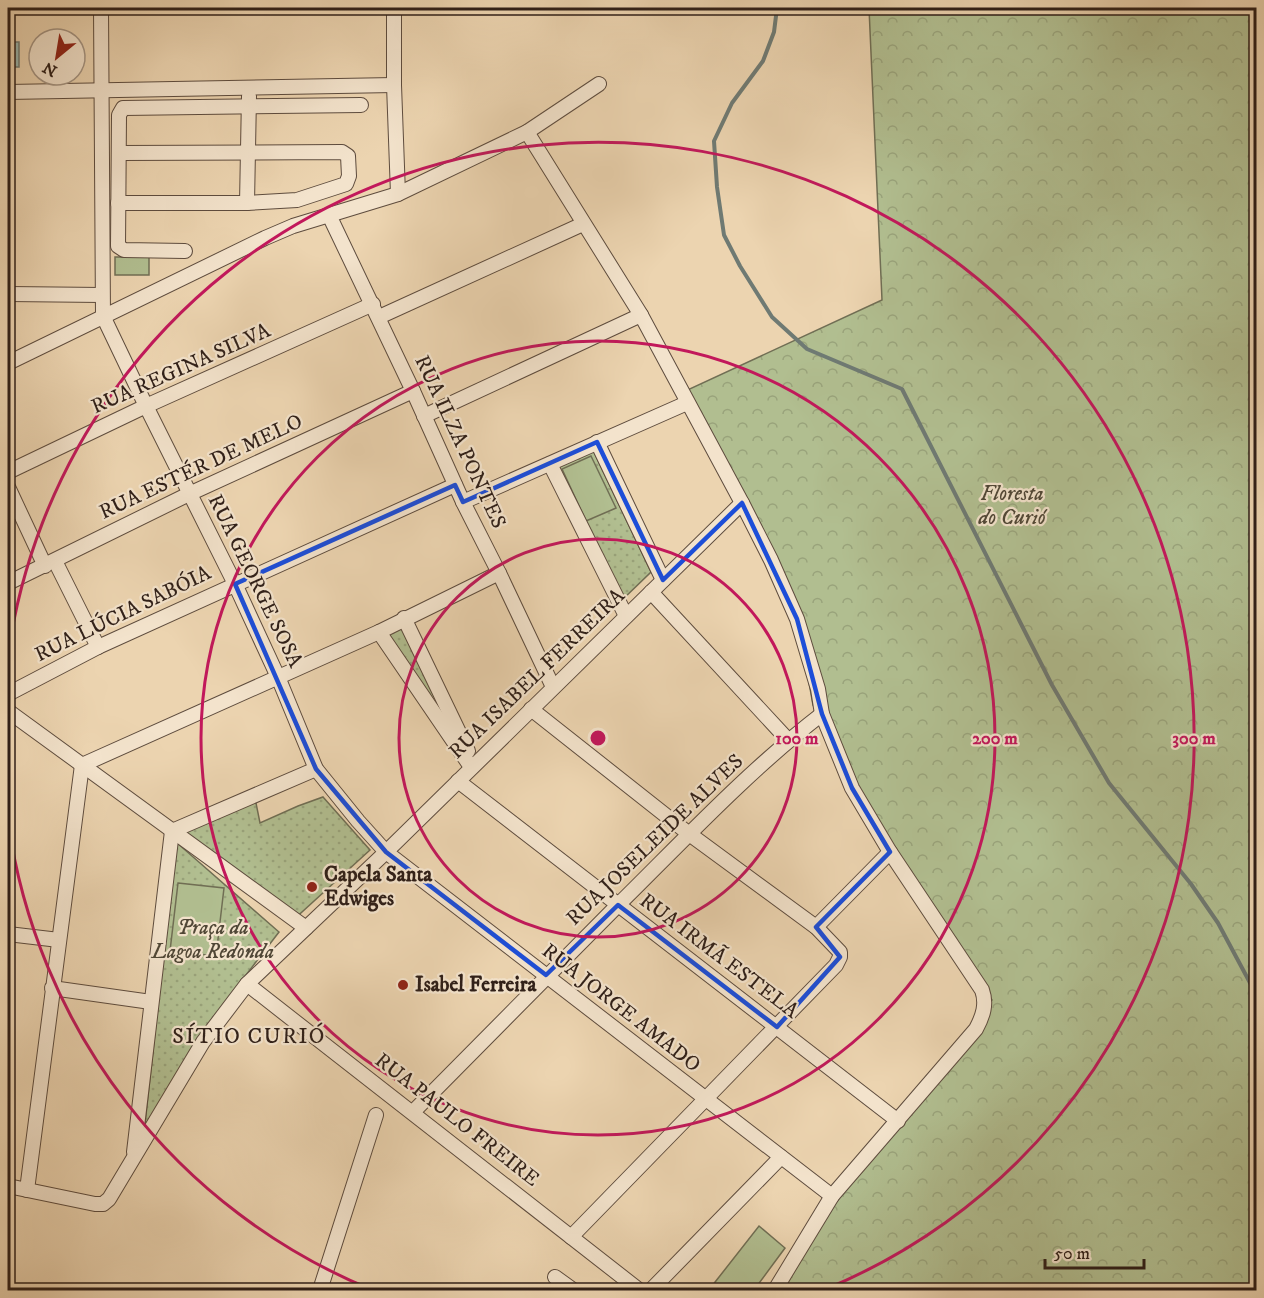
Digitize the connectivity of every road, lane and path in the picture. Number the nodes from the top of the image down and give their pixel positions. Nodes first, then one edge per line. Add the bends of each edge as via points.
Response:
1 (101, 8) edge
2 (394, 8) edge
3 (599, 84) dead end
4 (394, 85) junction
5 (249, 87) junction
6 (102, 91) junction
7 (8, 92) edge
8 (249, 105) junction
9 (361, 105) dead end
10 (527, 132) junction
11 (118, 153) junction
12 (249, 153) junction
13 (398, 194) junction
14 (118, 203) junction
15 (247, 203) junction
16 (329, 215) junction
17 (583, 224) junction
18 (185, 251) dead end
19 (8, 294) edge
20 (102, 295) junction
21 (373, 304) junction
22 (641, 315) junction
23 (103, 316) junction
24 (379, 317) junction
25 (8, 363) edge
26 (413, 391) junction
27 (687, 403) junction
28 (146, 406) junction
29 (424, 416) junction
30 (597, 442) junction
31 (550, 464) junction
32 (8, 472) edge
33 (455, 485) junction
34 (8, 487) edge
35 (189, 494) junction
36 (463, 502) junction
37 (742, 502) junction
38 (50, 563) junction
39 (499, 573) junction
40 (663, 580) junction
41 (8, 583) edge
42 (235, 584) junction
43 (651, 592) junction
44 (626, 616) junction
45 (404, 618) junction
46 (379, 632) junction
47 (98, 647) junction
48 (278, 677) junction
49 (552, 687) junction
50 (8, 694) edge
51 (531, 709) junction
52 (8, 711) edge
53 (822, 714) junction
54 (788, 740) junction
55 (82, 765) junction
56 (472, 765) junction
57 (316, 769) junction
58 (458, 781) junction
59 (172, 831) junction
60 (688, 834) junction
61 (386, 852) junction
62 (890, 852) junction
63 (618, 905) junction
64 (816, 927) junction
65 (306, 928) junction
66 (8, 934) edge
67 (59, 940) junction
68 (546, 975) junction
69 (247, 984) junction
70 (52, 988) junction
71 (152, 1002) junction
72 (777, 1027) junction
73 (705, 1100) junction
74 (413, 1112) junction
75 (376, 1115) dead end
76 (898, 1121) junction
77 (781, 1157) junction
78 (133, 1160) junction
79 (8, 1186) edge
80 (27, 1190) junction
81 (832, 1196) junction
82 (571, 1237) junction
83 (555, 1276) dead end
84 (320, 1290) edge
85 (573, 1290) edge
86 (639, 1290) edge
87 (651, 1290) edge
88 (775, 1290) edge

1 - 6 street
2 - 4 street
3 - 10 street
4 - 5 street
4 - 13 street
5 - 6 street
5 - 8 street
6 - 7 street
6 - 20 street
8 - 9 street
8 - 11 street via 127,106 119,115
8 - 12 street
10 - 13 street
10 - 17 street
11 - 12 street
11 - 14 street
12 - 15 street
12 - 15 street via 342,152 348,156 349,176 346,184 304,199
13 - 16 street
14 - 15 street
14 - 18 street via 121,249
16 - 21 street, RUA ILZA PONTES
16 - 23 street via 266,237
17 - 22 street
17 - 24 street
19 - 20 street
20 - 23 street
21 - 24 street, RUA ILZA PONTES
21 - 28 street, RUA REGINA SILVA
22 - 27 street
22 - 29 street
23 - 25 street
23 - 28 street, RUA GEORGE SOSA
24 - 26 street, RUA ILZA PONTES
26 - 29 street, RUA ILZA PONTES
26 - 35 street, RUA ESTÉR DE MELO
27 - 30 street
27 - 37 street
28 - 32 street, RUA REGINA SILVA
28 - 35 street, RUA GEORGE SOSA
29 - 33 street, RUA ILZA PONTES
30 - 31 street
30 - 40 street
31 - 36 street
31 - 44 street
33 - 36 street, RUA ILZA PONTES
33 - 42 street, RUA LÚCIA SABÓIA
34 - 38 street
35 - 38 street, RUA ESTÉR DE MELO
35 - 42 street, RUA GEORGE SOSA
36 - 39 street, RUA ILZA PONTES
37 - 40 street, RUA ISABEL FERREIRA
37 - 53 street via 797,619
38 - 41 street, RUA ESTÉR DE MELO
38 - 47 street
39 - 45 street
39 - 49 street, RUA ILZA PONTES
40 - 43 street, RUA ISABEL FERREIRA
42 - 47 street, RUA LÚCIA SABÓIA
42 - 48 street, RUA GEORGE SOSA
43 - 44 street, RUA ISABEL FERREIRA
43 - 54 street
44 - 49 street, RUA ISABEL FERREIRA
45 - 46 street
45 - 56 street
46 - 48 street
46 - 56 street
47 - 50 street, RUA LÚCIA SABÓIA
48 - 55 street
48 - 57 street, RUA GEORGE SOSA
49 - 51 street, RUA ISABEL FERREIRA
51 - 56 street, RUA ISABEL FERREIRA
51 - 60 street
52 - 55 street
53 - 54 street, RUA JOSELEIDE ALVES
53 - 62 street via 852,788
54 - 60 street, RUA JOSELEIDE ALVES
55 - 59 street
55 - 67 street
56 - 58 street, RUA ISABEL FERREIRA
57 - 59 street
57 - 61 street, RUA GEORGE SOSA
58 - 61 street, RUA ISABEL FERREIRA
58 - 63 street, RUA IRMÃ ESTELA
59 - 65 street
59 - 71 street
60 - 63 street, RUA JOSELEIDE ALVES
60 - 64 street
61 - 65 street, RUA ISABEL FERREIRA
61 - 68 street, RUA JORGE AMADO
62 - 64 street
62 - 76 street via 982,990 985,1006 976,1029
63 - 68 street, RUA JOSELEIDE ALVES
63 - 72 street, RUA IRMÃ ESTELA
64 - 72 street via 840,952 840,957
65 - 69 street, RUA ISABEL FERREIRA
66 - 67 street
67 - 70 street
68 - 73 street, RUA JORGE AMADO
68 - 74 street, RUA JOSELEIDE ALVES
69 - 74 street, RUA PAULO FREIRE
69 - 78 street, RUA ISABEL FERREIRA via 203,1042
70 - 71 street
70 - 80 street
71 - 78 street
72 - 73 street
72 - 76 street, RUA IRMÃ ESTELA
73 - 77 street, RUA JORGE AMADO
73 - 82 street
74 - 82 street, RUA PAULO FREIRE
75 - 84 street
76 - 81 street
77 - 81 street, RUA JORGE AMADO
77 - 87 street
78 - 80 street, RUA ISABEL FERREIRA via 103,1204
79 - 80 street
81 - 88 street
82 - 86 street, RUA PAULO FREIRE
83 - 85 street

